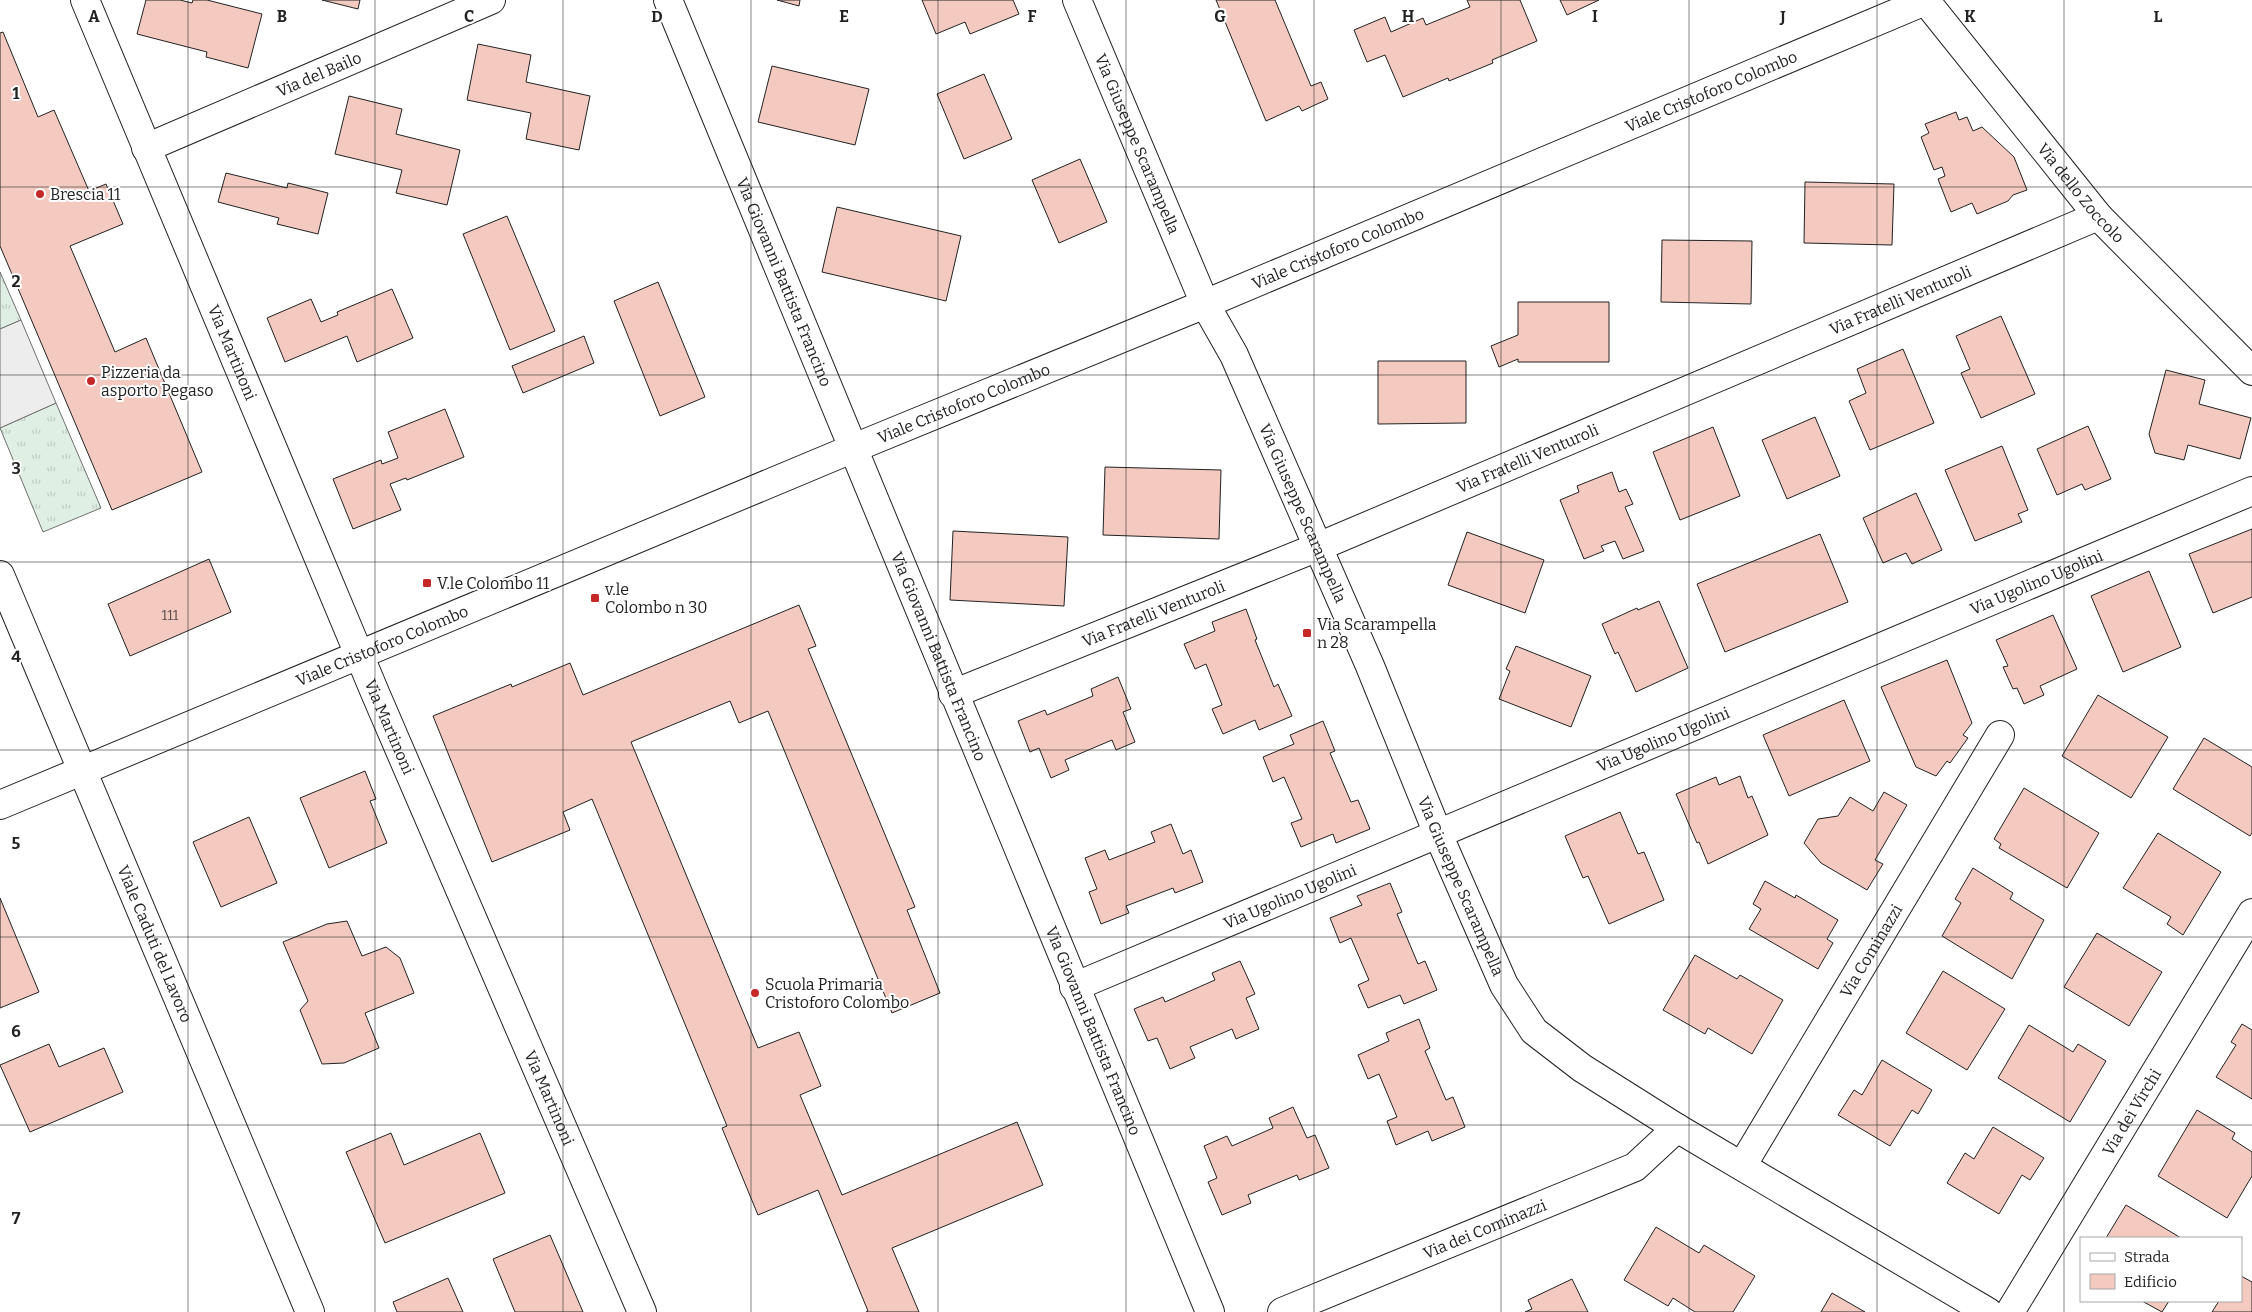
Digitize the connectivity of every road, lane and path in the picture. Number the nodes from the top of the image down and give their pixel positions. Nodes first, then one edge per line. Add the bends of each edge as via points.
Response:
1 (85, 0) edge
2 (491, 0) edge
3 (668, 0) edge
4 (1077, 0) edge
5 (1925, 0) edge
6 (146, 148) junction
7 (2098, 216) junction
8 (1205, 304) junction
9 (2252, 371) edge
10 (854, 448) junction
11 (2252, 491) edge
12 (1318, 547) junction
13 (0, 575) edge
14 (360, 655) junction
15 (953, 694) junction
16 (2000, 735) dead end
17 (82, 771) junction
18 (0, 805) edge
19 (1438, 834) junction
20 (2252, 913) edge
21 (1074, 987) junction
22 (1677, 1128) junction
23 (1742, 1166) junction
24 (310, 1312) edge
25 (642, 1312) edge
26 (1210, 1312) edge
27 (1282, 1312) edge
28 (1988, 1312) edge
29 (2010, 1312) edge

1 - 6 street, Via Martinoni
2 - 6 street, Via del Bailo
3 - 10 street, Via Giovanni Battista Francino
4 - 8 street, Via Giuseppe Scarampella
5 - 7 street, Via dello Zoccolo
5 - 8 street, Viale Cristoforo Colombo
6 - 14 street, Via Martinoni
7 - 9 street, Via dello Zoccolo
7 - 12 street, Via Fratelli Venturoli
8 - 10 street, Viale Cristoforo Colombo
8 - 12 street, Via Giuseppe Scarampella via 1234,355
10 - 14 street, Viale Cristoforo Colombo
10 - 15 street, Via Giovanni Battista Francino
11 - 19 street, Via Ugolino Ugolini
12 - 15 street, Via Fratelli Venturoli
12 - 19 street, Via Giuseppe Scarampella
13 - 17 street, Viale Caduti del Lavoro
14 - 17 street, Viale Cristoforo Colombo
14 - 25 street, Via Martinoni
15 - 21 street, Via Giovanni Battista Francino
16 - 23 street, Via Cominazzi
17 - 18 street, Viale Cristoforo Colombo
17 - 24 street, Viale Caduti del Lavoro
19 - 21 street, Via Ugolino Ugolini
19 - 22 street, Via Giuseppe Scarampella via 1504,985 1534,1031 1582,1068
20 - 29 street, Via dei Virchi
21 - 26 street, Via Giovanni Battista Francino
22 - 23 street
22 - 27 street, Via dei Cominazzi via 1635,1167
23 - 28 street

